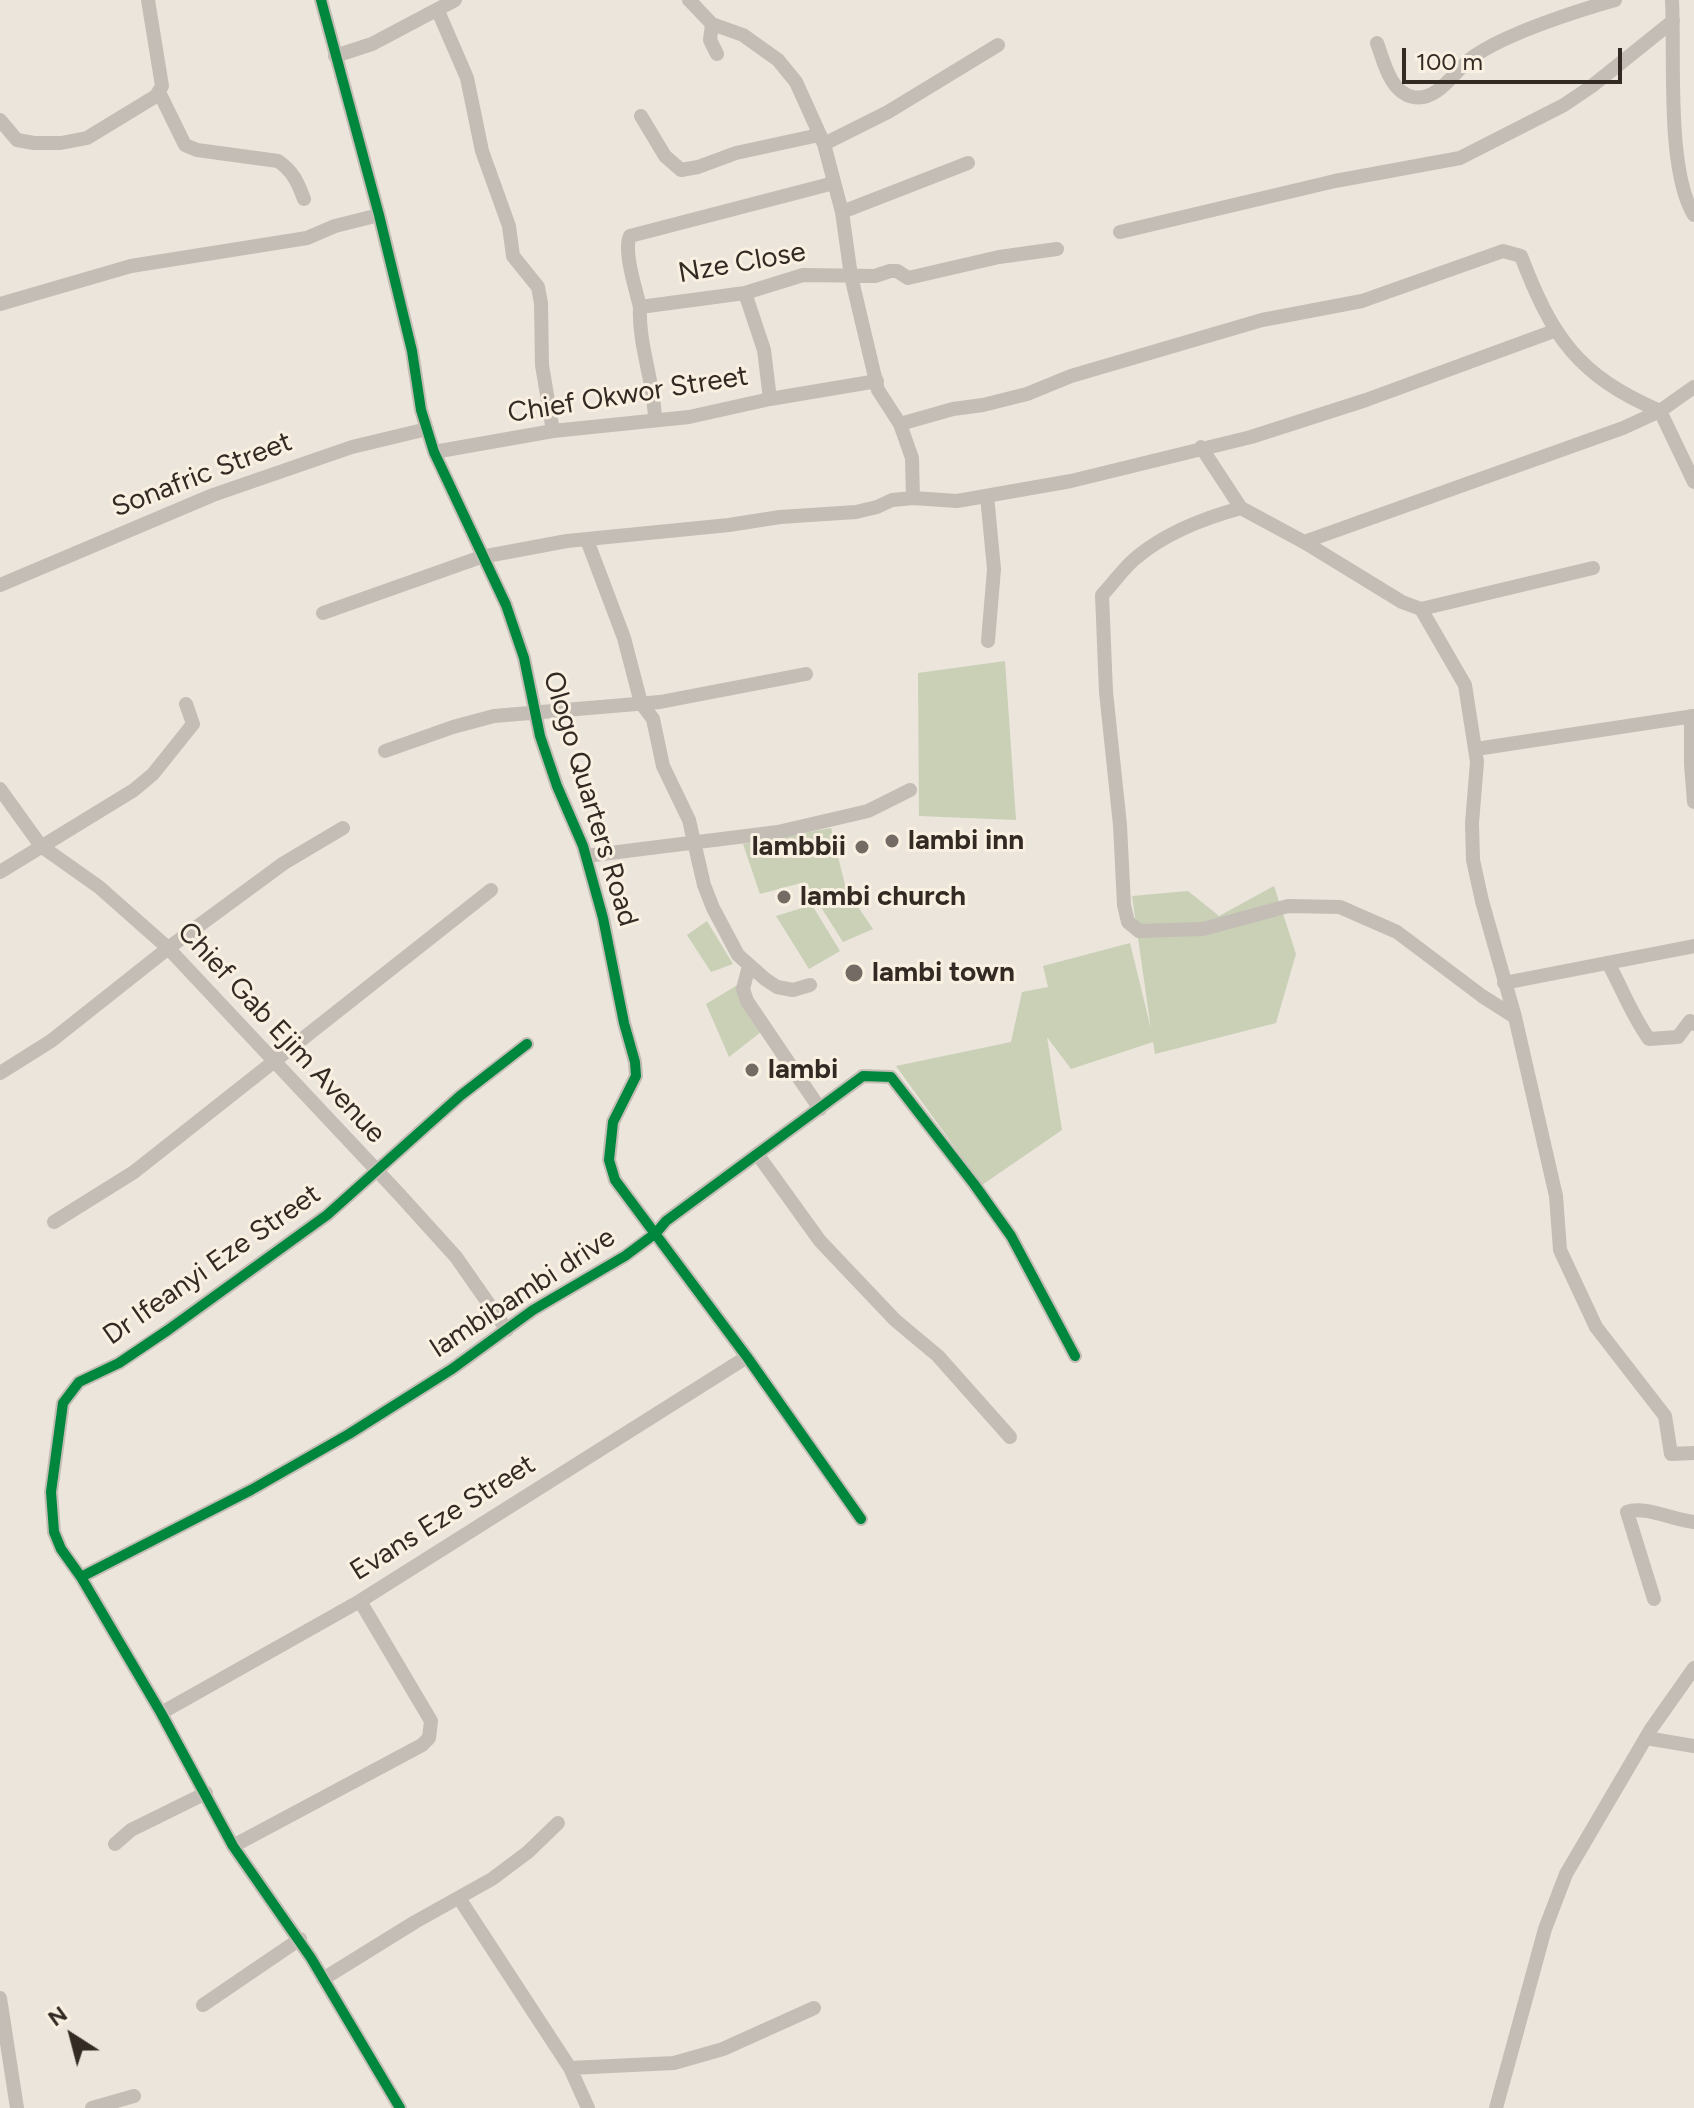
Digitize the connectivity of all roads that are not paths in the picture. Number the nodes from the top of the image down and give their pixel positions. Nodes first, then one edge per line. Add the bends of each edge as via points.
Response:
1 (148, 0) edge
2 (321, 0) edge
3 (455, 0) edge
4 (689, 0) edge
5 (1615, 0) edge
6 (1672, 0) edge
7 (438, 11) junction
8 (1673, 21) junction
9 (712, 24) junction
10 (1377, 43) dead end
11 (998, 45) dead end
12 (717, 54) dead end
13 (335, 56) junction
14 (159, 92) junction
15 (641, 116) dead end
16 (0, 120) edge
17 (821, 139) junction
18 (968, 163) dead end
19 (834, 183) junction
20 (304, 199) dead end
21 (842, 212) junction
22 (379, 215) junction
23 (1694, 215) edge
24 (1120, 232) dead end
25 (1057, 249) dead end
26 (851, 276) junction
27 (745, 293) junction
28 (0, 304) edge
29 (640, 307) junction
30 (1554, 331) junction
31 (877, 381) junction
32 (1694, 387) edge
33 (770, 399) junction
34 (1660, 411) junction
35 (655, 419) junction
36 (900, 424) junction
37 (427, 429) junction
38 (553, 431) junction
39 (1201, 447) junction
40 (434, 452) junction
41 (1694, 482) edge
42 (987, 496) junction
43 (913, 498) junction
44 (1241, 508) junction
45 (587, 540) junction
46 (1304, 542) junction
47 (481, 557) junction
48 (1593, 568) dead end
49 (0, 585) edge
50 (1421, 609) junction
51 (323, 613) dead end
52 (988, 641) dead end
53 (806, 674) dead end
54 (641, 703) junction
55 (186, 704) dead end
56 (534, 712) junction
57 (1693, 716) edge
58 (1476, 749) junction
59 (385, 751) dead end
60 (0, 789) edge
61 (910, 790) dead end
62 (1694, 802) edge
63 (343, 828) dead end
64 (695, 844) junction
65 (41, 846) junction
66 (586, 856) junction
67 (0, 872) edge
68 (491, 890) dead end
69 (1694, 946) edge
70 (168, 948) junction
71 (1608, 963) junction
72 (749, 966) junction
73 (1504, 983) junction
74 (810, 985) dead end
75 (1515, 1017) junction
76 (1694, 1024) edge
77 (527, 1044) dead end
78 (272, 1062) junction
79 (0, 1073) edge
80 (820, 1109) junction
81 (758, 1155) junction
82 (377, 1172) junction
83 (54, 1222) dead end
84 (656, 1233) junction
85 (507, 1330) junction
86 (1075, 1356) dead end
87 (747, 1357) junction
88 (1010, 1437) dead end
89 (1694, 1453) edge
90 (861, 1519) dead end
91 (1694, 1522) edge
92 (81, 1577) junction
93 (1654, 1599) dead end
94 (360, 1601) junction
95 (1694, 1668) edge
96 (161, 1713) junction
97 (1646, 1738) junction
98 (1694, 1746) edge
99 (206, 1793) junction
100 (558, 1823) dead end
101 (115, 1844) dead end
102 (233, 1846) junction
103 (459, 1898) junction
104 (300, 1939) junction
105 (323, 1979) junction
106 (0, 1998) edge
107 (203, 2005) dead end
108 (814, 2008) dead end
109 (570, 2068) junction
110 (134, 2096) dead end
111 (17, 2108) edge
112 (92, 2108) edge
113 (400, 2108) edge
114 (588, 2108) edge
115 (1496, 2108) edge

1 - 14 street
2 - 13 street, Ologo Quarters Road
3 - 7 street
4 - 9 street
5 - 10 street via 1474,55 1437,91 1424,96 1403,93 1390,77
6 - 8 street
7 - 13 street
7 - 38 street via 467,78 513,256 538,287 542,365
8 - 23 street via 1676,145 1684,193
8 - 24 street via 1564,105 1460,158 1335,181
9 - 12 street via 710,40
9 - 17 street via 743,35 778,60 796,82
11 - 17 street via 888,112
13 - 22 street, Ologo Quarters Road
14 - 16 street via 87,138 46,144 17,140
14 - 20 street via 185,145 278,161 289,168
15 - 17 street via 665,156 681,170 747,150
17 - 19 street
18 - 21 street
19 - 21 street
19 - 29 street via 630,236
21 - 26 street
22 - 28 street via 307,238 131,266
22 - 37 street, Ologo Quarters Road
25 - 26 street, Nze Close via 908,278 897,271
26 - 27 street, Nze Close via 803,275
26 - 31 street
27 - 29 street, Nze Close
27 - 33 street, Chief Okwor Street via 764,350
29 - 35 street
30 - 34 street via 1586,366 1629,397
30 - 36 street via 1521,256 1503,251 1362,301 1262,320 1027,394
30 - 39 street via 1366,400 1251,437
31 - 33 street
31 - 36 street
32 - 34 street
33 - 35 street, Chief Okwor Street
34 - 41 street
34 - 46 street
35 - 38 street, Chief Okwor Street
36 - 43 street via 912,458
37 - 40 street, Ologo Quarters Road
37 - 49 street, Sonafric Street via 352,447 213,495
38 - 40 street, Chief Okwor Street
39 - 42 street via 1071,481
39 - 44 street
40 - 47 street, Ologo Quarters Road
42 - 43 street via 957,501
42 - 52 street via 994,569
43 - 45 street via 856,512
44 - 46 street
44 - 75 street via 1181,529 1136,557 1102,595 1128,922 1139,931 1203,929 1288,906 1340,907 1397,932
45 - 47 street
45 - 54 street via 624,638
46 - 50 street
47 - 51 street
47 - 56 street, Ologo Quarters Road via 516,633
48 - 50 street
50 - 58 street via 1465,685
53 - 54 street
54 - 56 street
54 - 64 street via 653,719 663,766
55 - 65 street via 193,724 153,774
56 - 59 street via 485,718
56 - 66 street, Ologo Quarters Road
57 - 58 street
57 - 62 street
58 - 73 street via 1473,860
60 - 65 street, Chief Gab Ejim Avenue
61 - 64 street via 868,811
63 - 70 street via 284,863
64 - 66 street
64 - 72 street via 713,908
65 - 67 street
65 - 70 street, Chief Gab Ejim Avenue via 99,887
66 - 84 street, Ologo Quarters Road via 635,1062 635,1080 613,1122 611,1169
68 - 78 street
69 - 71 street
70 - 78 street, Chief Gab Ejim Avenue
70 - 79 street via 51,1041
71 - 73 street
71 - 76 street via 1649,1039 1678,1037 1690,1021
72 - 74 street via 777,987
72 - 80 street via 743,989 747,1001
73 - 75 street
75 - 89 street via 1556,1196 1560,1250 1596,1327 1665,1416 1671,1454
77 - 82 street, Dr Ifeanyi Eze Street
78 - 82 street, Chief Gab Ejim Avenue
78 - 83 street via 134,1172
80 - 81 street, lambibambi drive
80 - 86 street, lambibambi drive via 863,1076 891,1077 1011,1236
81 - 84 street, lambibambi drive
81 - 88 street via 820,1241 895,1320 938,1356
82 - 85 street, Chief Gab Ejim Avenue via 456,1257
82 - 92 street, Dr Ifeanyi Eze Street via 287,1245 119,1363 85,1377 67,1395 51,1513 57,1542
84 - 85 street, lambibambi drive
84 - 87 street, Ologo Quarters Road
85 - 92 street, lambibambi drive via 349,1434
87 - 90 street, Ologo Quarters Road
87 - 94 street, Evans Eze Street
91 - 93 street via 1636,1508 1627,1512
92 - 96 street, Dr Ifeanyi Eze Street
94 - 96 street, Evans Eze Street
94 - 102 street via 431,1721 429,1738
95 - 97 street
96 - 99 street, Dr Ifeanyi Eze Street
97 - 98 street
97 - 115 street via 1566,1874 1545,1929
99 - 101 street via 131,1830
99 - 102 street, Dr Ifeanyi Eze Street
100 - 103 street via 528,1852
102 - 104 street, Dr Ifeanyi Eze Street
103 - 105 street
103 - 109 street
104 - 105 street, Dr Ifeanyi Eze Street
104 - 107 street
105 - 113 street, Dr Ifeanyi Eze Street
106 - 111 street
108 - 109 street via 723,2049 674,2063
109 - 114 street
110 - 112 street

